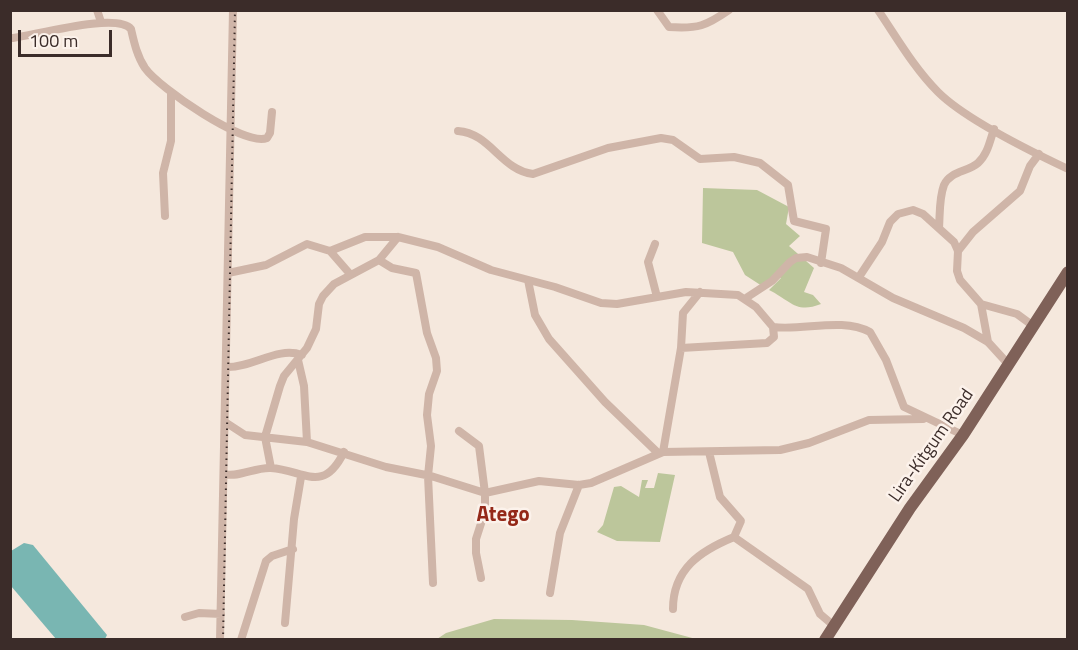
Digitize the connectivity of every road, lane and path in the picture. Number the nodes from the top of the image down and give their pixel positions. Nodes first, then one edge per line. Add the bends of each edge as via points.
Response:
1 (97, 10) edge
2 (233, 10) edge
3 (657, 10) edge
4 (729, 10) edge
5 (878, 10) edge
6 (100, 22) junction
7 (13, 38) dead end
8 (171, 92) junction
9 (272, 112) dead end
10 (994, 129) junction
11 (458, 131) dead end
12 (231, 132) junction
13 (1039, 153) junction
14 (1068, 169) edge
15 (165, 216) dead end
16 (939, 228) junction
17 (398, 237) junction
18 (655, 244) dead end
19 (330, 251) junction
20 (958, 251) junction
21 (378, 260) junction
22 (821, 263) junction
23 (1068, 272) edge
24 (228, 273) junction
25 (350, 274) junction
26 (859, 277) junction
27 (528, 280) junction
28 (700, 292) junction
29 (657, 297) junction
30 (746, 298) junction
31 (981, 304) junction
32 (1032, 325) junction
33 (773, 327) junction
34 (988, 342) junction
35 (681, 348) junction
36 (300, 358) junction
37 (1009, 364) junction
38 (226, 367) junction
39 (924, 418) junction
40 (225, 422) junction
41 (459, 431) dead end
42 (963, 435) junction
43 (266, 437) junction
44 (307, 442) junction
45 (344, 452) junction
46 (709, 452) junction
47 (660, 453) junction
48 (271, 468) junction
49 (224, 474) junction
50 (428, 476) junction
51 (301, 477) junction
52 (579, 485) junction
53 (485, 493) junction
54 (734, 537) junction
55 (293, 549) junction
56 (481, 579) dead end
57 (433, 583) dead end
58 (550, 593) dead end
59 (673, 609) dead end
60 (221, 614) junction
61 (185, 617) dead end
62 (285, 623) dead end
63 (833, 625) junction
64 (220, 639) edge
65 (241, 639) edge
66 (825, 639) edge

1 - 6 street
2 - 12 street
3 - 4 street via 669,27 687,28 706,25
5 - 10 street via 899,44 938,92
6 - 7 street
6 - 8 street via 128,24 144,66
8 - 12 street
8 - 15 street via 171,141 164,174
9 - 12 street via 267,138 254,140
10 - 13 street
10 - 16 street via 980,161 950,176 944,184
11 - 22 street via 481,137 501,158 533,174 608,148 661,138 672,140 700,159 734,157 760,163 788,185 794,221 826,229
12 - 24 street
13 - 14 street
13 - 20 street via 1020,191 973,232
16 - 20 street
16 - 26 street via 913,210 898,214
17 - 19 street via 365,237
17 - 21 street
17 - 27 street via 438,247 491,270
18 - 29 street via 648,262
19 - 24 street via 307,244 266,265
19 - 25 street
20 - 31 street via 960,280
21 - 25 street via 369,268
21 - 50 street via 392,268 416,273 426,333 436,358 437,371 427,415 431,446
22 - 26 street
22 - 30 street via 807,257 796,258
23 - 32 main road, Lira-Kitgum Road
24 - 38 street
25 - 36 street via 323,296 316,329
26 - 34 street via 893,298
27 - 29 street via 601,303
27 - 47 street via 535,315 549,339 601,397
28 - 29 street
28 - 30 street
28 - 35 street via 683,313
30 - 33 street
31 - 32 street via 1017,314
31 - 34 street
32 - 37 main road, Lira-Kitgum Road
33 - 35 street via 774,337 767,343
33 - 39 street via 846,326 870,332 886,360 902,405
34 - 37 street
35 - 47 street
36 - 38 street via 286,351 252,364
36 - 43 street via 284,376
36 - 44 street
37 - 42 main road, Lira-Kitgum Road
38 - 40 street
39 - 42 street
39 - 46 street via 869,420 809,444 780,450
40 - 43 street via 240,433
40 - 49 street
41 - 53 street via 479,446
42 - 63 main road, Lira-Kitgum Road
43 - 44 street
43 - 48 street
44 - 45 street
45 - 50 street
45 - 51 street via 330,473
46 - 47 street
46 - 54 street via 720,497 741,521
47 - 52 street
48 - 49 street
48 - 51 street
49 - 60 street
50 - 53 street
50 - 57 street
51 - 55 street
52 - 53 street via 539,481
52 - 58 street via 560,533
53 - 56 street via 485,511 476,539
54 - 59 street via 709,547 681,575 674,586
54 - 63 street via 808,589 820,614
55 - 62 street
55 - 65 street via 266,561
60 - 61 street
60 - 64 street
63 - 66 main road, Lira-Kitgum Road

